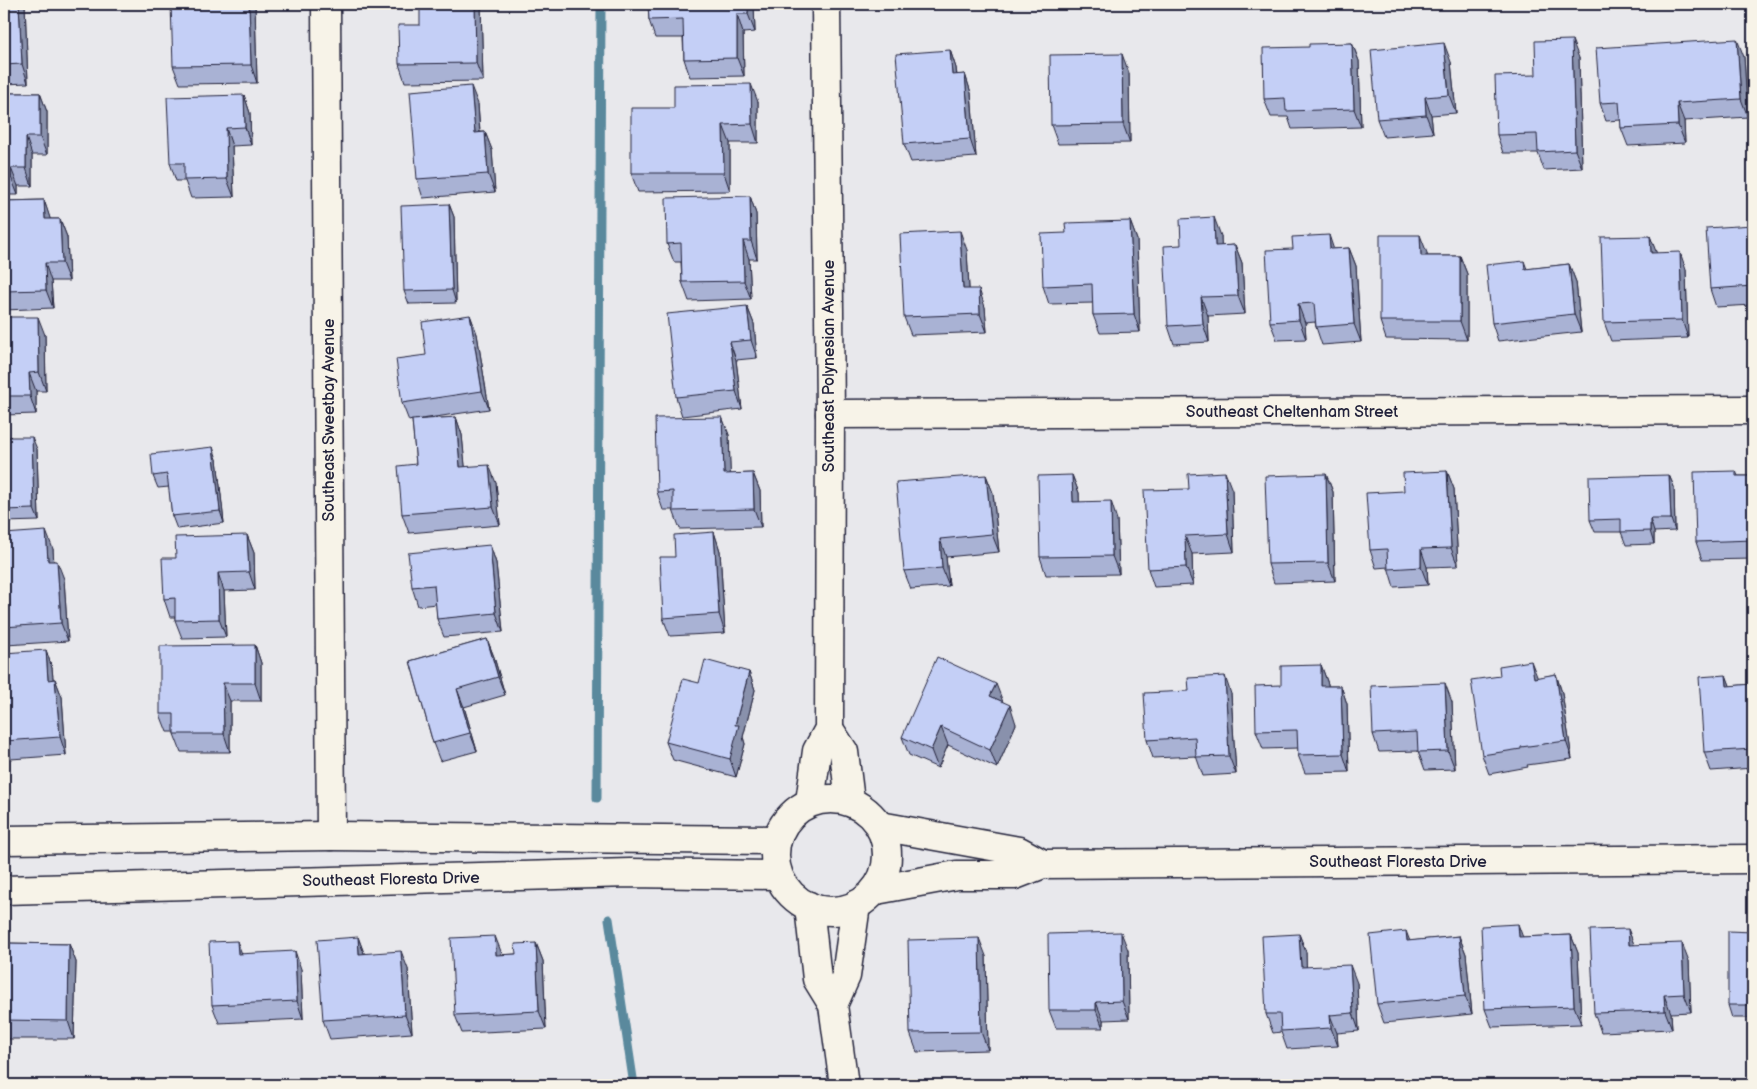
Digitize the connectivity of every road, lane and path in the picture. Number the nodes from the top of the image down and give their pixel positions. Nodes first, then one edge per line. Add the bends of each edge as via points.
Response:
1 (326, 4) edge
2 (826, 4) edge
3 (1753, 410) edge
4 (830, 414) junction
5 (829, 729) junction
6 (850, 801) junction
7 (810, 802) junction
8 (880, 826) junction
9 (331, 836) junction
10 (4, 840) edge
11 (777, 840) junction
12 (1753, 859) edge
13 (1043, 864) junction
14 (778, 875) junction
15 (4, 890) edge
16 (866, 898) junction
17 (809, 906) junction
18 (833, 1005) junction
19 (844, 1085) edge

1 - 9 street, Southeast Sweetbay Avenue
2 - 4 street, Southeast Polynesian Avenue
3 - 4 street, Southeast Cheltenham Street
4 - 5 street, Southeast Polynesian Avenue
5 - 6 street via 844,752
5 - 7 street, Southeast Polynesian Avenue via 817,751
6 - 7 street via 837,798
6 - 8 street via 872,815
7 - 11 street via 795,811
8 - 13 street, Southeast Floresta Drive via 1019,851
8 - 16 street via 888,858 884,875
9 - 10 street
9 - 11 street
11 - 14 street
12 - 13 street, Southeast Floresta Drive
13 - 16 street, Southeast Floresta Drive via 1015,875 957,875
14 - 15 street, Southeast Floresta Drive via 630,874
14 - 17 street via 795,898
16 - 17 street via 841,910
16 - 18 street via 846,976
17 - 18 street via 817,979
18 - 19 street

